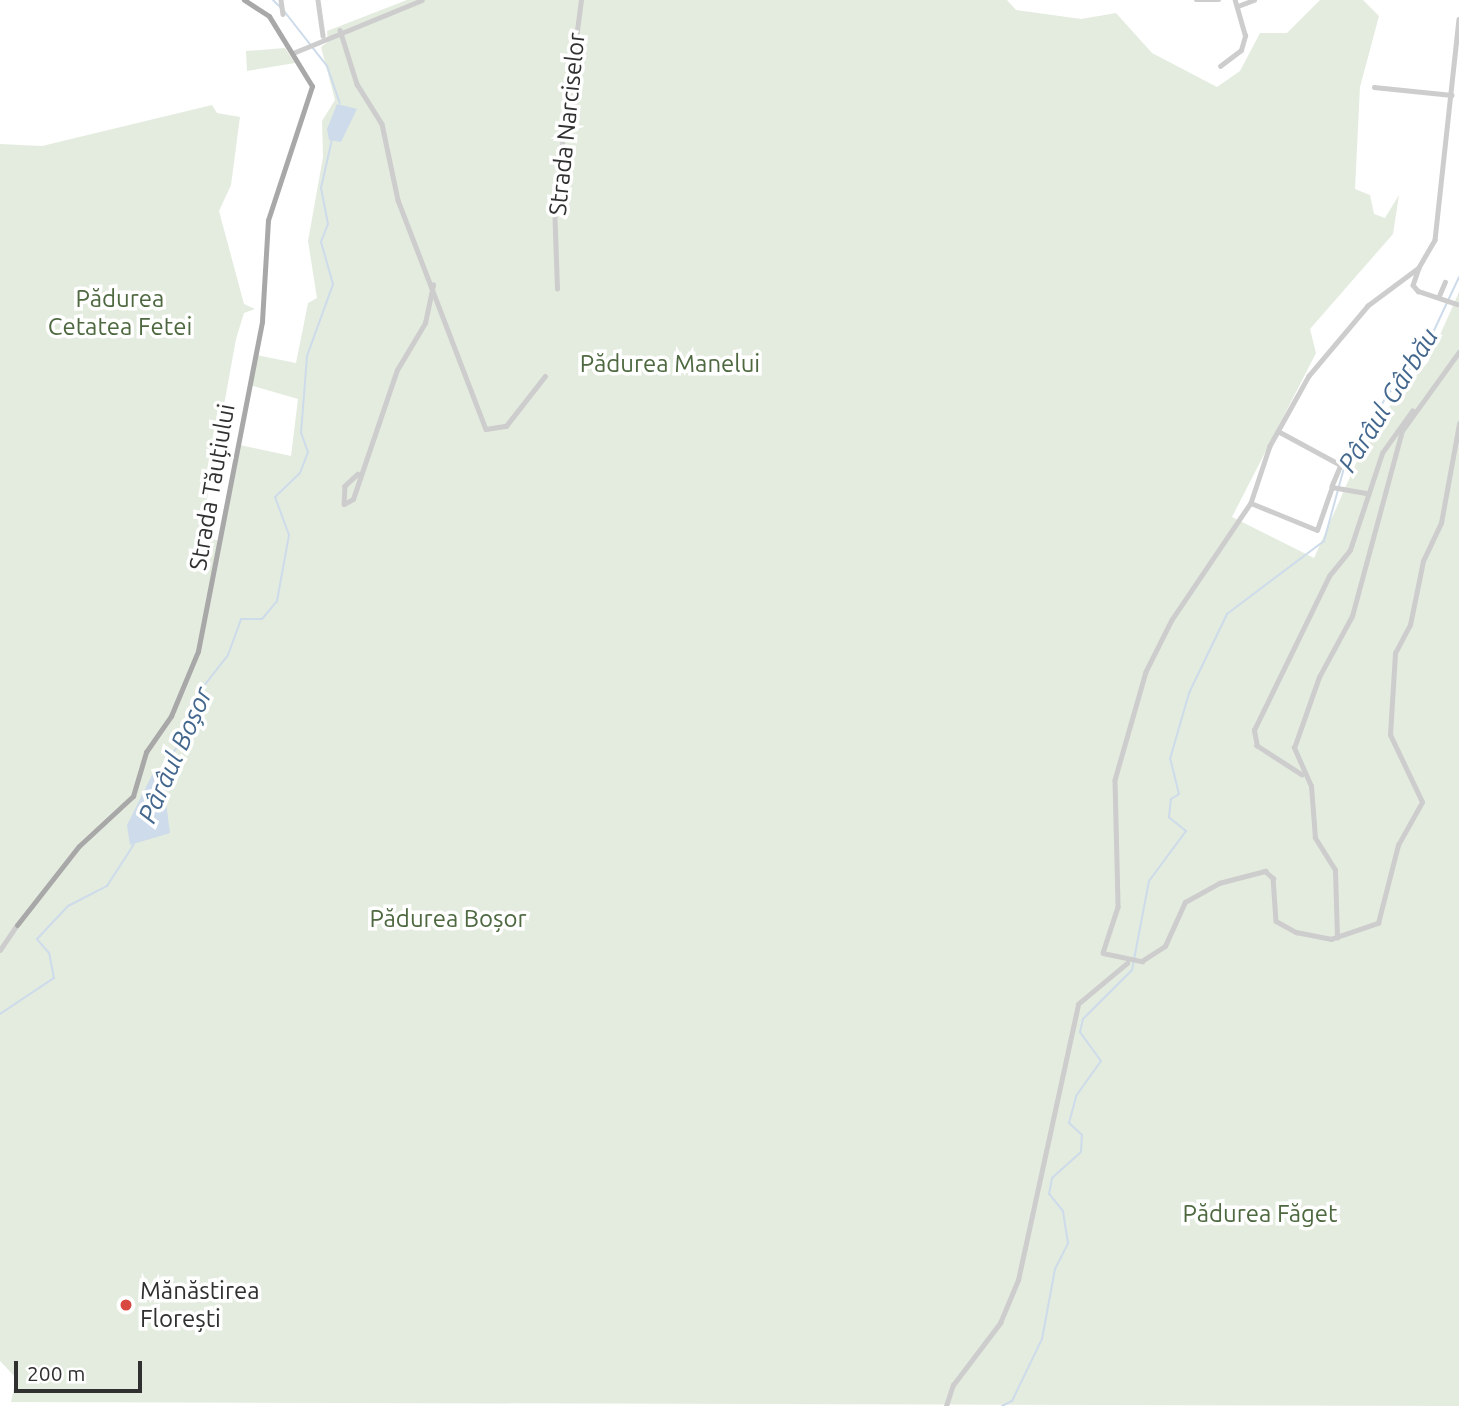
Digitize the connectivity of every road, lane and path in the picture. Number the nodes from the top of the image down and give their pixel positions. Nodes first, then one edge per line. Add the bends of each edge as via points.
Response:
1 (244, 0) edge
2 (318, 0) edge
3 (422, 0) edge
4 (581, 0) edge
5 (1196, 0) edge
6 (1219, 0) edge
7 (1254, 0) edge
8 (281, 2) edge
9 (1237, 3) edge
10 (282, 14) dead end
11 (1459, 19) edge
12 (340, 30) junction
13 (323, 36) junction
14 (294, 51) junction
15 (1220, 66) dead end
16 (1374, 87) dead end
17 (1452, 95) junction
18 (1419, 268) junction
19 (1446, 282) dead end
20 (433, 285) junction
21 (556, 289) dead end
22 (1439, 296) junction
23 (1451, 301) dead end
24 (1459, 352) edge
25 (545, 376) dead end
26 (1413, 411) junction
27 (1459, 424) edge
28 (1278, 431) junction
29 (358, 474) junction
30 (1335, 486) junction
31 (1365, 493) junction
32 (1251, 503) junction
33 (1308, 780) junction
34 (17, 925) joint
35 (1337, 938) junction
36 (0, 950) edge
37 (1133, 963) junction
38 (946, 1406) edge

1 - 14 main road, Strada Tăuțiului via 269,16
2 - 13 street
3 - 12 street
4 - 21 street, Strada Narciselor via 554,211
5 - 6 street
7 - 9 street
8 - 10 street
9 - 15 street via 1245,23 1241,50
11 - 17 street
12 - 13 street
12 - 20 street via 357,84 383,128 398,201
13 - 14 street
14 - 34 main road, Strada Tăuțiului via 312,86 268,220 262,321 198,651 171,716 146,752 133,796 76,850
16 - 17 street
17 - 18 street via 1439,228
18 - 22 street via 1413,285 1437,301
18 - 28 street via 1368,306 1319,362
19 - 22 street
20 - 25 street via 486,429 506,426
20 - 29 street via 425,323 397,370 376,440
22 - 23 street
24 - 26 street
26 - 31 street via 1382,453
26 - 33 street via 1390,468 1352,616 1319,677 1296,740 1294,755
27 - 35 street via 1441,523 1395,656 1390,735 1422,805 1398,845 1380,919
28 - 30 street via 1335,460 1340,470
28 - 32 street
29 - 29 street via 353,499 344,505 345,486
30 - 31 street
30 - 32 street via 1317,530
31 - 33 street via 1350,551 1329,576 1254,730 1257,746
32 - 37 street via 1156,649 1115,780 1119,899 1103,953
33 - 35 street via 1315,838 1335,870
34 - 36 street, Strada Tăuțiului
35 - 37 street via 1312,937 1277,922 1273,878 1265,871 1226,880 1185,902 1165,946
37 - 38 street via 1078,1004 1018,1280 1000,1323 953,1385

